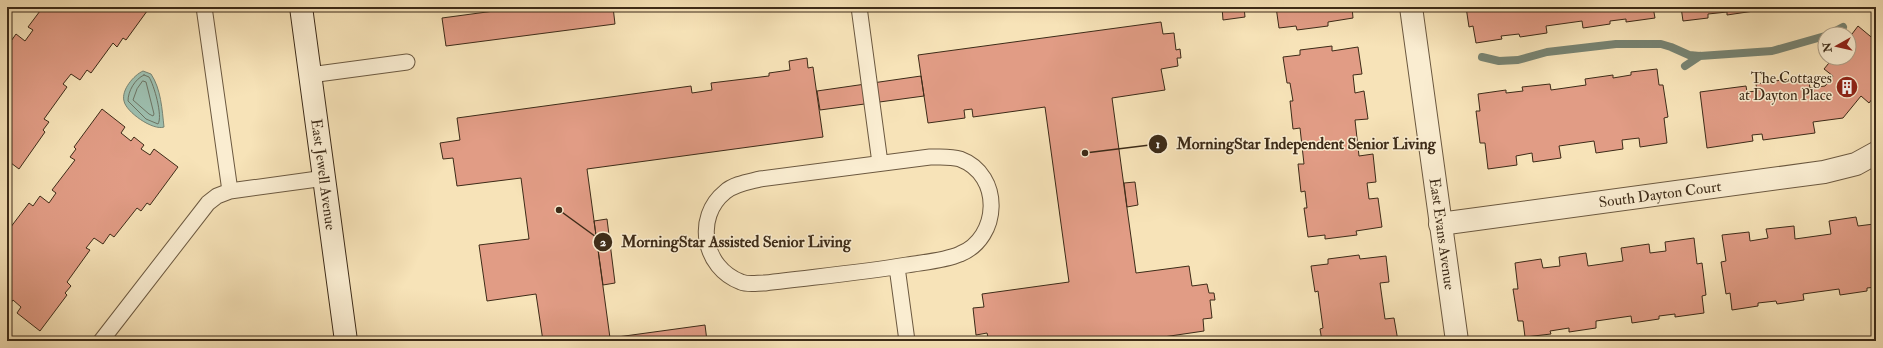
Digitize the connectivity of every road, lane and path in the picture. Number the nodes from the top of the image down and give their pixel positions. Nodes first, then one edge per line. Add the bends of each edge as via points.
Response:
1 (204, 7) edge
2 (301, 7) edge
3 (859, 7) edge
4 (1411, 7) edge
5 (407, 62) dead end
6 (310, 75) junction
7 (1876, 153) edge
8 (880, 163) junction
9 (325, 178) junction
10 (230, 191) junction
11 (1440, 224) junction
12 (897, 267) junction
13 (101, 341) edge
14 (346, 341) edge
15 (907, 341) edge
16 (1457, 341) edge

1 - 10 lane
2 - 6 street, East Jewell Avenue
3 - 8 lane
4 - 11 street, East Evans Avenue
5 - 6 lane
6 - 9 street, East Jewell Avenue
7 - 11 street, South Dayton Court via 1856,164 1824,172
8 - 12 lane via 930,157 961,159 984,178 991,198 991,218 987,229 972,248 946,259
8 - 12 lane via 760,179 735,186 719,198 710,212 706,229 707,246 724,272 745,283 765,283
9 - 10 lane
9 - 14 street, East Jewell Avenue
10 - 13 lane via 208,203
11 - 16 street, East Evans Avenue
12 - 15 lane

